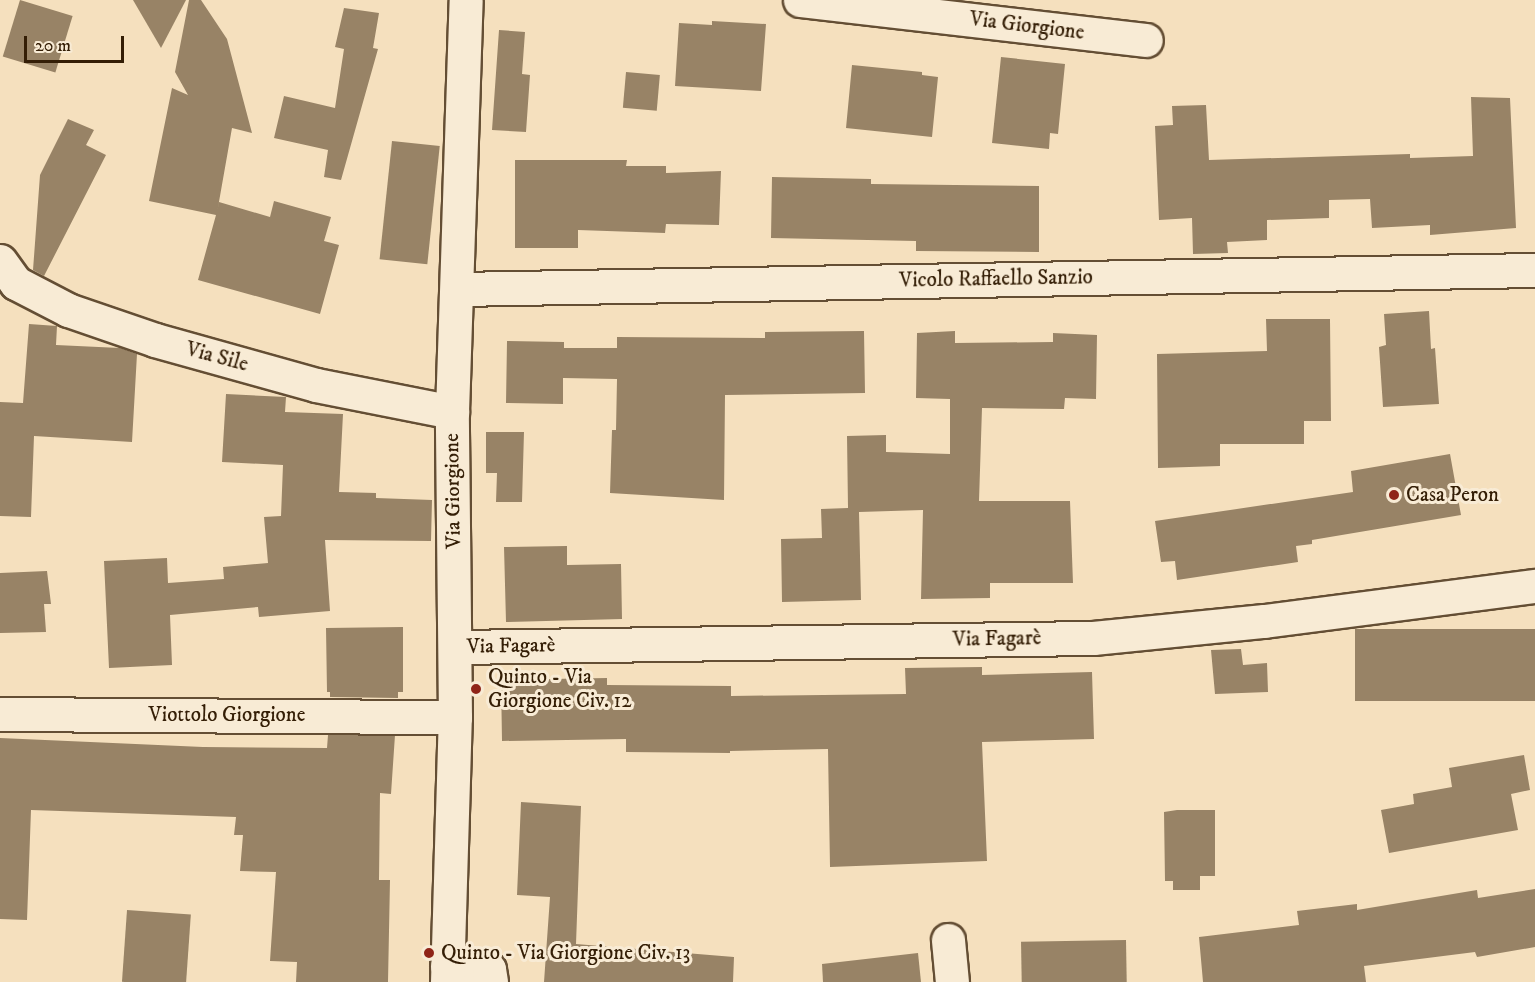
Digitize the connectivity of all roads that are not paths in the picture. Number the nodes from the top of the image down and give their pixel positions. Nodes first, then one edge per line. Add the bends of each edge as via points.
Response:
1 (466, 0) edge
2 (800, 0) edge
3 (1146, 40) dead end
4 (0, 261) edge
5 (1535, 270) edge
6 (457, 289) junction
7 (452, 412) junction
8 (1535, 586) edge
9 (455, 647) junction
10 (0, 714) edge
11 (455, 717) junction
12 (948, 940) dead end
13 (447, 974) edge
14 (491, 982) edge
15 (952, 982) edge

1 - 6 street, Via Giorgione
2 - 3 street, Via Giorgione
4 - 7 street, Via Sile via 16,284 68,310 154,340 316,385
5 - 6 street, Vicolo Raffaello Sanzio
6 - 7 street, Via Giorgione
7 - 9 street, Via Giorgione
8 - 9 street, Via Fagarè via 1264,621 1094,638
9 - 11 street, Via Giorgione
10 - 11 street, Viottolo Giorgione
11 - 13 street, Via Giorgione
12 - 15 street
13 - 14 street via 485,966

